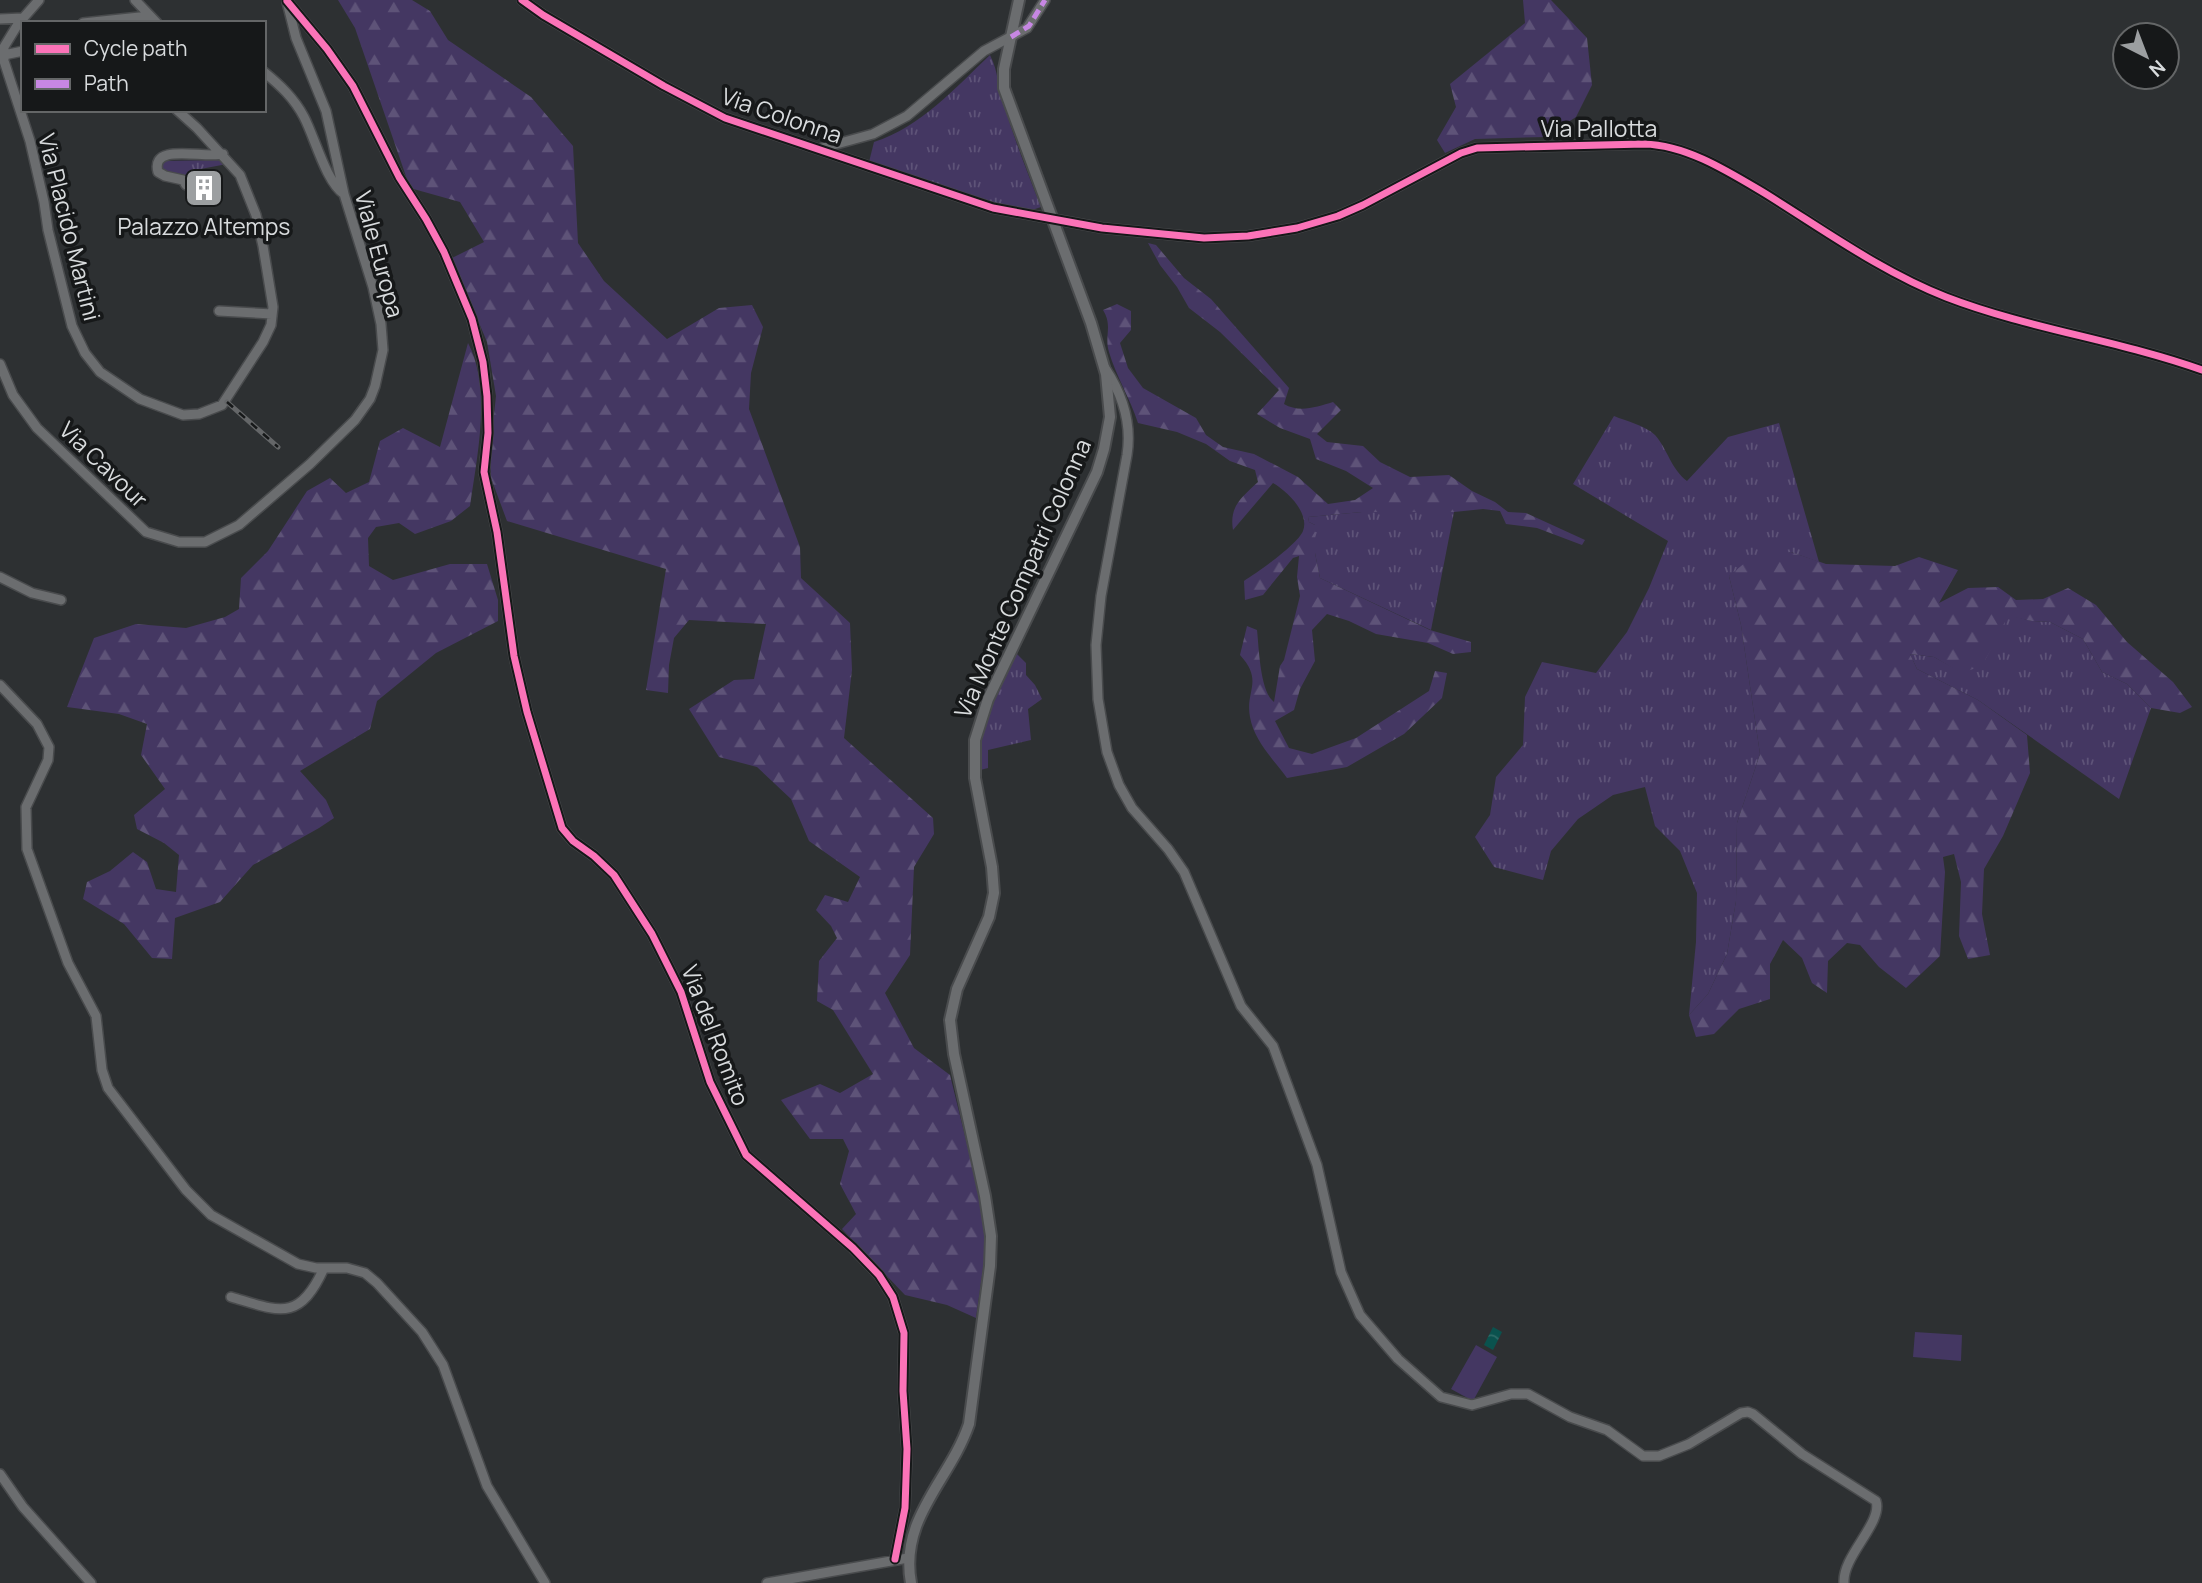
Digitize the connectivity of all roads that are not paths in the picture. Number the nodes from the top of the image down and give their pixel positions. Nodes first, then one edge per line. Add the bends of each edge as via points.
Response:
1 (39, 0) edge
2 (135, 0) edge
3 (286, 0) edge
4 (522, 0) edge
5 (1019, 0) edge
6 (1045, 0) edge
7 (149, 16) junction
8 (23, 18) junction
9 (0, 19) edge
10 (21, 21) edge
11 (21, 21) edge
12 (102, 21) edge
13 (155, 21) edge
14 (1011, 37) junction
15 (21, 51) edge
16 (4, 55) junction
17 (266, 74) edge
18 (179, 112) edge
19 (820, 149) junction
20 (223, 154) junction
21 (186, 185) dead end
22 (344, 194) junction
23 (1050, 217) junction
24 (219, 311) dead end
25 (272, 314) junction
26 (0, 364) edge
27 (1103, 365) junction
28 (2202, 370) edge
29 (215, 539) joint
30 (0, 577) edge
31 (61, 600) dead end
32 (0, 685) edge
33 (324, 1269) junction
34 (231, 1297) dead end
35 (0, 1474) edge
36 (908, 1558) junction
37 (895, 1559) junction
38 (91, 1583) edge
39 (545, 1583) edge
40 (767, 1583) edge
41 (911, 1583) edge
42 (1844, 1583) edge

1 - 8 street
2 - 7 street
3 - 22 street, Viale Europa via 326,111
3 - 37 street, Via del Romito via 349,80 459,287 481,353 488,412 484,469 514,656 562,828 614,875 652,934 685,999 708,1076 746,1155 858,1253 887,1287 900,1313 907,1458 906,1500
4 - 19 street, Via Colonna via 725,118
5 - 14 street, Via Monte Compatri Colonna
6 - 14 street via 1029,26
7 - 12 street
7 - 13 street
8 - 9 street
8 - 10 street
11 - 16 street via 4,47
14 - 19 street via 984,51 901,120 873,134
14 - 23 street, Via Monte Compatri Colonna via 1004,88
15 - 16 street
16 - 25 street, Via Placido Martini via 30,141 72,326 100,372 141,399 183,415 211,411 222,405 263,342
17 - 22 street via 300,109 333,183
18 - 20 street, Via Placido Martini
19 - 23 street, Via Colonna via 985,205
20 - 21 street via 167,153 160,157 158,172
20 - 25 street, Via Placido Martini via 240,174 256,215
22 - 29 street, Viale Europa via 381,324 383,350 375,386 355,420 310,464 239,525
23 - 27 street, Via Monte Compatri Colonna
23 - 28 street, Via Pallotta via 1170,236 1248,236 1297,228 1345,213 1470,150 1658,145 1725,171 1884,266 1940,294
24 - 25 street
26 - 29 street, Via Cavour via 13,395 37,428 146,532 179,542
27 - 36 street, Via Monte Compatri Colonna via 1110,410 1102,458 988,699 975,740 975,778 994,889 989,917 954,997 950,1025 989,1218 990,1266 969,1424 918,1520
27 - 42 street via 1121,395 1129,433 1096,645 1098,699 1107,752 1132,808 1184,872 1240,1004 1273,1046 1315,1157 1341,1272 1360,1315 1398,1359 1441,1397 1472,1405 1528,1394 1570,1417 1608,1430 1643,1457 1662,1455 1741,1413 1753,1413 1797,1451 1877,1503
30 - 31 street via 32,593
32 - 33 street via 37,724 49,747 48,760 26,807 26,844 66,958 96,1016 107,1088 211,1215 293,1262
33 - 34 street via 305,1298 287,1310
33 - 39 street via 353,1269 369,1276 428,1339 443,1365 492,1498
35 - 38 street
36 - 37 street
36 - 41 street, Via Monte Compatri Colonna
37 - 40 street

